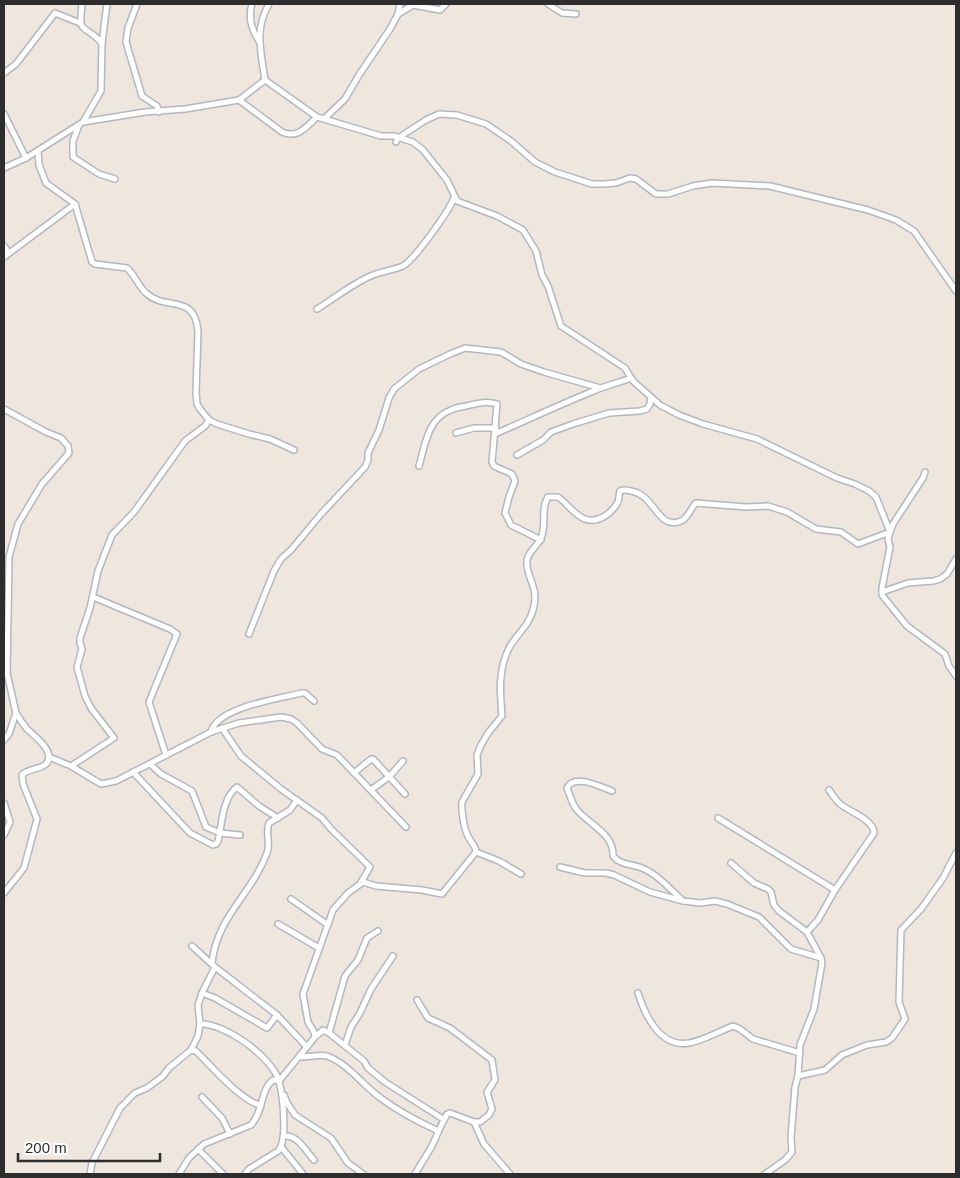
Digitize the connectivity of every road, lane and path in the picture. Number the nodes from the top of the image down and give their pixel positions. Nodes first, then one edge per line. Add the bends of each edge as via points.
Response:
1 (82, 4) edge
2 (107, 4) edge
3 (138, 4) edge
4 (252, 4) edge
5 (269, 4) edge
6 (400, 4) edge
7 (413, 4) edge
8 (446, 4) edge
9 (548, 4) edge
10 (398, 14) junction
11 (576, 14) dead end
12 (80, 23) junction
13 (259, 42) junction
14 (102, 43) junction
15 (4, 73) edge
16 (265, 80) junction
17 (239, 100) junction
18 (159, 112) junction
19 (4, 114) edge
20 (317, 117) junction
21 (324, 119) junction
22 (81, 123) junction
23 (397, 140) junction
24 (38, 151) junction
25 (26, 158) junction
26 (4, 168) edge
27 (115, 179) dead end
28 (454, 198) junction
29 (75, 204) junction
30 (4, 246) edge
31 (9, 253) junction
32 (4, 257) edge
33 (956, 291) edge
34 (317, 310) dead end
35 (631, 378) junction
36 (600, 388) junction
37 (651, 398) junction
38 (4, 409) edge
39 (209, 420) junction
40 (496, 431) junction
41 (456, 433) dead end
42 (294, 450) dead end
43 (517, 454) dead end
44 (419, 466) dead end
45 (925, 472) dead end
46 (890, 532) junction
47 (541, 540) junction
48 (956, 559) edge
49 (882, 592) junction
50 (93, 597) junction
51 (250, 634) dead end
52 (5, 674) edge
53 (956, 676) edge
54 (314, 701) dead end
55 (16, 713) junction
56 (222, 728) junction
57 (211, 732) junction
58 (4, 740) edge
59 (49, 756) junction
60 (166, 756) junction
61 (403, 761) dead end
62 (150, 764) junction
63 (71, 766) junction
64 (134, 772) junction
65 (354, 772) junction
66 (390, 776) junction
67 (371, 790) junction
68 (829, 790) dead end
69 (612, 791) dead end
70 (405, 794) dead end
71 (297, 800) junction
72 (4, 803) edge
73 (278, 818) junction
74 (718, 818) dead end
75 (406, 827) dead end
76 (220, 833) junction
77 (4, 834) edge
78 (240, 835) dead end
79 (476, 852) junction
80 (956, 853) edge
81 (954, 862) edge
82 (731, 863) dead end
83 (560, 867) dead end
84 (521, 874) dead end
85 (360, 884) junction
86 (836, 890) junction
87 (4, 893) edge
88 (291, 899) dead end
89 (683, 901) junction
90 (278, 924) dead end
91 (328, 925) junction
92 (378, 931) dead end
93 (807, 932) junction
94 (192, 946) dead end
95 (319, 948) junction
96 (393, 956) dead end
97 (821, 958) junction
98 (214, 965) junction
99 (202, 993) junction
100 (638, 993) dead end
101 (417, 1000) dead end
102 (277, 1014) junction
103 (200, 1024) junction
104 (329, 1033) junction
105 (315, 1037) junction
106 (345, 1045) junction
107 (307, 1047) junction
108 (191, 1050) junction
109 (800, 1053) junction
110 (300, 1057) junction
111 (798, 1076) junction
112 (279, 1081) junction
113 (282, 1090) junction
114 (202, 1097) dead end
115 (262, 1105) junction
116 (443, 1119) junction
117 (474, 1122) junction
118 (439, 1130) junction
119 (230, 1134) junction
120 (284, 1136) junction
121 (282, 1148) junction
122 (198, 1149) junction
123 (314, 1160) dead end
124 (90, 1174) edge
125 (179, 1174) edge
126 (223, 1174) edge
127 (245, 1174) edge
128 (302, 1174) edge
129 (363, 1174) edge
130 (415, 1174) edge
131 (510, 1174) edge
132 (765, 1174) edge

1 - 12 street
2 - 14 street
3 - 18 street via 126,42 142,96 157,106
4 - 13 street via 252,32
5 - 13 street via 262,15
6 - 10 street
7 - 8 street via 440,10
7 - 10 street
9 - 11 street via 562,13
10 - 21 street via 345,99
12 - 14 street
12 - 15 street via 55,13 16,64
13 - 16 street
14 - 22 street via 101,91
16 - 17 street
16 - 20 street
17 - 18 street
17 - 20 street via 289,135 299,133
18 - 22 street
19 - 25 street
20 - 21 street
21 - 23 street
22 - 24 street
22 - 27 street via 73,141 73,157 98,174
23 - 28 street via 413,142 423,150 447,180
23 - 33 street via 439,114 457,116 486,124 535,162 592,184 616,183 630,178 656,194 712,184 770,186 868,210 914,230
24 - 25 street
24 - 29 street via 46,183
25 - 26 street
28 - 34 street via 413,258 402,266 373,275
28 - 35 street via 460,204 497,216 523,230 536,251 561,326 625,368
29 - 31 street
29 - 39 street via 92,262 127,268 141,288 155,300 182,305 192,313 198,331 197,404
30 - 31 street
31 - 32 street
35 - 36 street
35 - 37 street
36 - 40 street
36 - 51 street via 521,364 501,352 465,348 419,369 388,398 365,467 276,566
37 - 43 street via 647,409 609,413 573,424 551,432
37 - 46 street via 679,415 757,439 869,491 876,497
38 - 52 street via 62,438 69,453 42,484 18,524 9,557
39 - 42 street
39 - 50 street via 184,441 134,512 112,535 98,571
40 - 41 street via 474,428
40 - 44 street via 497,404 483,402 450,410 435,421 428,433
40 - 47 street via 492,462 512,474 515,481 505,513 511,525
45 - 46 street
46 - 47 street via 858,544 841,532 816,529 787,512 768,506 700,503 694,504 681,522 671,523 662,518 645,497 625,489 620,491 613,508 596,520 585,519 558,497 548,497
46 - 49 street
47 - 79 street via 526,563 534,592 529,622 510,648 501,671 502,716 481,745 478,774 462,802 466,833
48 - 49 street via 940,579
49 - 53 street via 907,626 946,654
50 - 60 street via 177,634 148,702
50 - 63 street via 80,638 82,650 77,666 91,708 114,738
52 - 55 street
54 - 57 street via 304,693 266,700 233,711 216,723
55 - 58 street
55 - 59 street via 45,746
56 - 57 street
56 - 65 street via 281,717 291,719 322,749 337,755
56 - 71 street via 241,756
57 - 60 street
59 - 63 street
59 - 87 street via 46,764 22,775 37,819 24,868
60 - 62 street
61 - 66 street
62 - 64 street
62 - 76 street via 161,774 189,788 203,824
63 - 64 street via 101,784
64 - 76 street via 190,833 213,845
65 - 66 street via 373,759
65 - 67 street
66 - 67 street
66 - 70 street
67 - 75 street
68 - 86 street via 839,804 874,829
69 - 89 street via 582,781 567,786 575,809 609,838 616,860 642,868
71 - 73 street
71 - 85 street via 322,818 370,867
72 - 77 street via 10,822
73 - 76 street via 237,787 226,802
73 - 98 street via 269,823 270,844 252,883 226,918 216,941
74 - 86 street
76 - 78 street
79 - 84 street
79 - 85 street via 442,894
80 - 81 street
81 - 111 street via 921,909 901,930 899,1002 905,1019 903,1024 886,1042 867,1045 842,1055 825,1070
82 - 93 street via 754,883 768,889 779,911
83 - 89 street via 614,875 650,892
85 - 91 street via 333,910
86 - 93 street
88 - 91 street
89 - 97 street via 715,901 747,911 759,918 791,949
90 - 95 street
91 - 95 street
92 - 104 street via 367,938 358,960 345,976
93 - 97 street
94 - 98 street
95 - 105 street via 303,994 308,1022
96 - 106 street via 371,989
97 - 109 street via 814,1009
98 - 99 street
98 - 102 street
99 - 102 street via 266,1028
99 - 103 street via 198,1005
100 - 109 street via 652,1024 672,1042 690,1043 733,1026 753,1039
101 - 117 street via 428,1018 458,1034 493,1063 494,1080 487,1092 492,1109 480,1122
102 - 107 street
103 - 108 street
103 - 112 street via 210,1023 260,1052
104 - 105 street via 323,1030
104 - 106 street
105 - 107 street
106 - 116 street via 385,1082
107 - 110 street
108 - 115 street via 196,1051 235,1089
108 - 124 street via 120,1108 92,1163
109 - 111 street
110 - 112 street
110 - 118 street via 328,1056 382,1100 416,1121
111 - 132 street via 792,1152
112 - 113 street
112 - 115 street via 273,1080 268,1084
113 - 120 street
113 - 129 street via 295,1115 331,1138 348,1163
114 - 119 street via 222,1118
115 - 119 street via 251,1125
116 - 117 street via 450,1112
116 - 118 street
117 - 131 street via 484,1144
118 - 130 street
119 - 122 street
120 - 121 street
120 - 123 street via 295,1139
121 - 127 street via 249,1168
121 - 128 street
122 - 125 street
122 - 126 street

